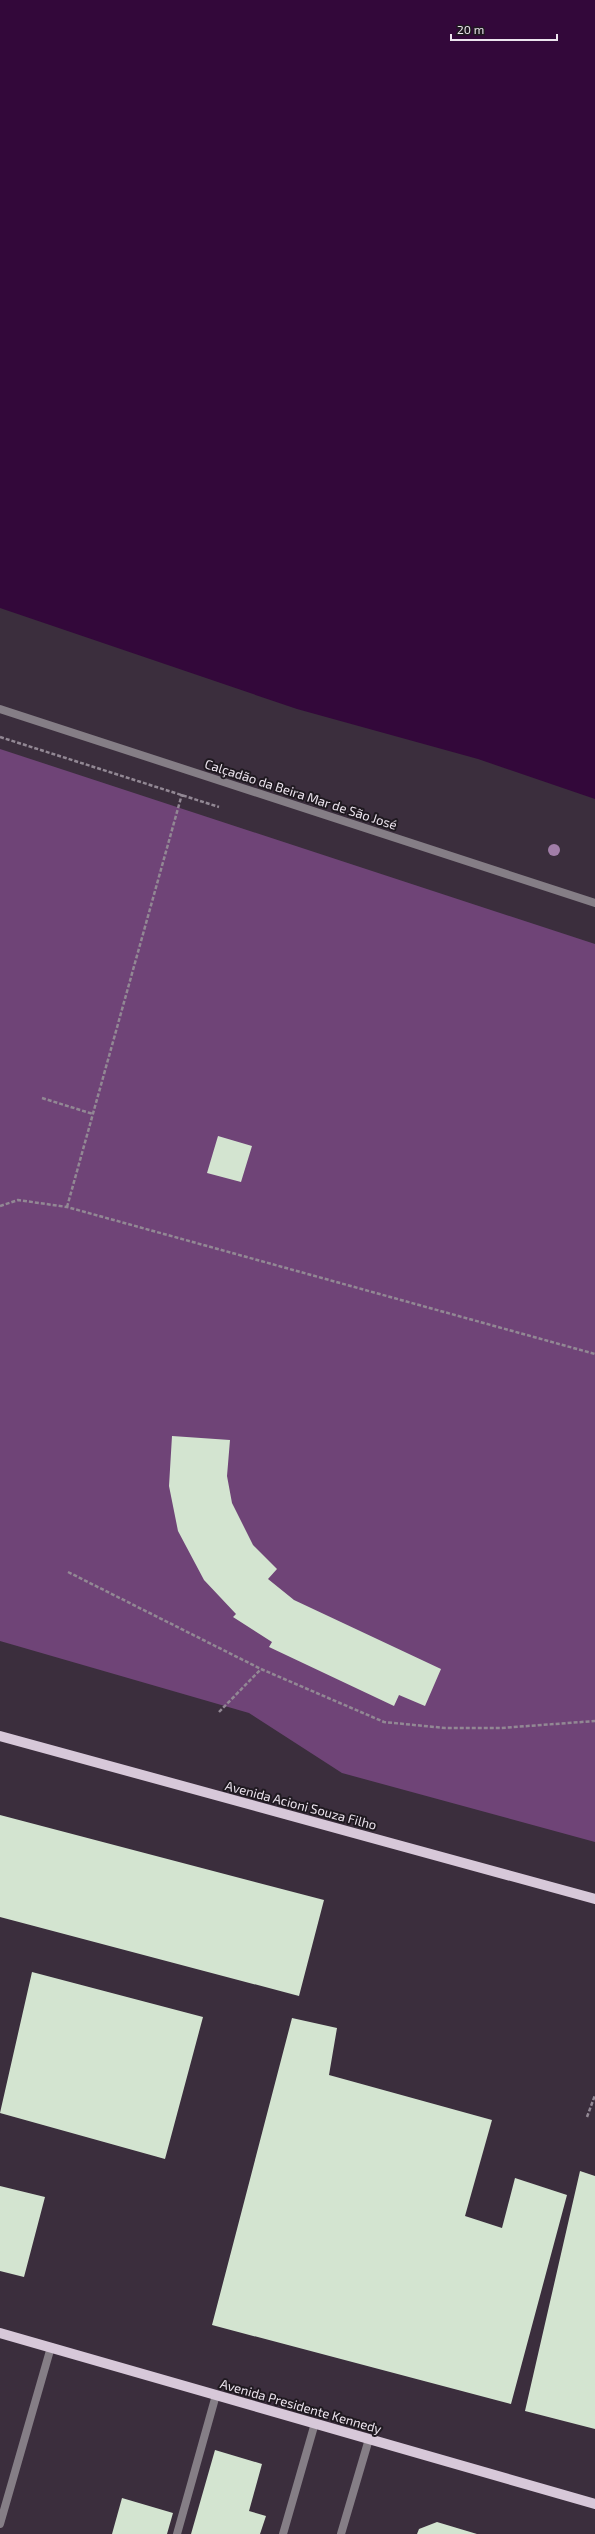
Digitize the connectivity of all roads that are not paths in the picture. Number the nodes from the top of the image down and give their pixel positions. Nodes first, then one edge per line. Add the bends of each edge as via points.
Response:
1 (0, 709) edge
2 (595, 903) edge
3 (0, 1736) edge
4 (595, 1899) edge
5 (0, 2333) edge
6 (51, 2348) junction
7 (216, 2395) junction
8 (315, 2423) junction
9 (369, 2439) junction
10 (595, 2504) edge
11 (0, 2524) edge
12 (177, 2534) edge
13 (283, 2534) edge
14 (341, 2534) edge

1 - 2 street, Calçadão da Beira Mar de São José
3 - 4 main road, Avenida Acioni Souza Filho
5 - 6 main road, Avenida Presidente Kennedy
6 - 7 main road, Avenida Presidente Kennedy
6 - 11 street
7 - 8 main road, Avenida Presidente Kennedy
7 - 12 street
8 - 9 main road, Avenida Presidente Kennedy
8 - 13 street
9 - 10 main road, Avenida Presidente Kennedy
9 - 14 street

